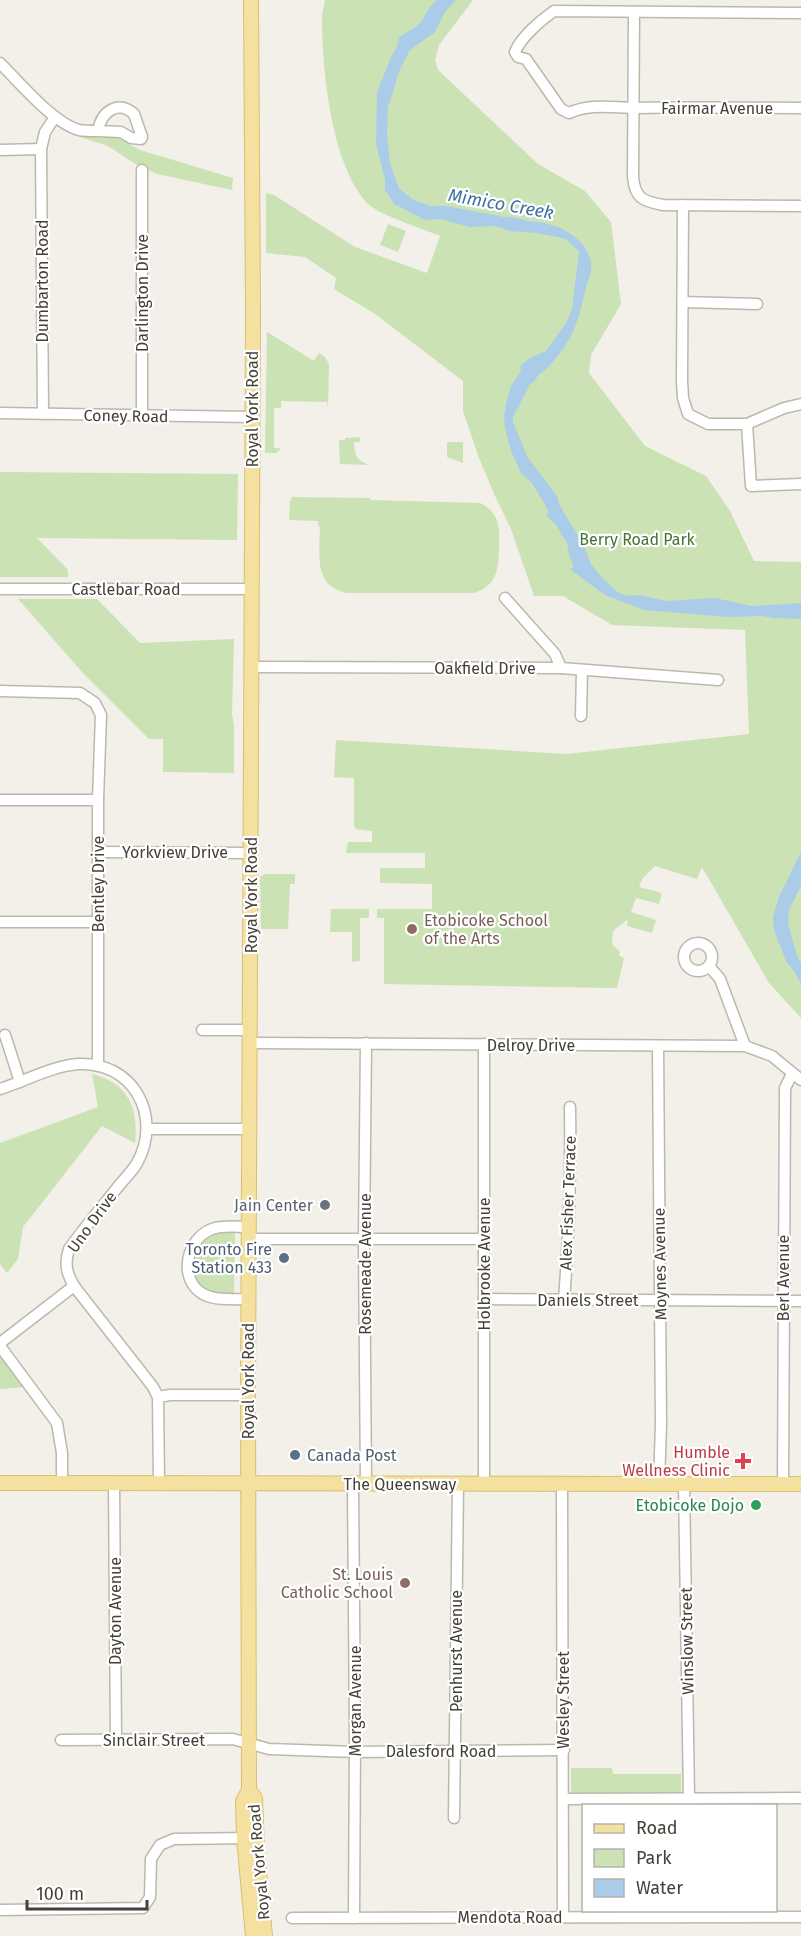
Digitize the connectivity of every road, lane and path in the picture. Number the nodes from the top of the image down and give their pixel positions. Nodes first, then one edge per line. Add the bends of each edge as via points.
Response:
1 (251, 0) edge
2 (602, 6) edge
3 (634, 12) junction
4 (801, 13) edge
5 (0, 63) edge
6 (633, 108) junction
7 (801, 108) edge
8 (55, 117) junction
9 (98, 131) dead end
10 (42, 149) junction
11 (0, 150) edge
12 (142, 170) dead end
13 (683, 205) junction
14 (801, 206) edge
15 (683, 302) junction
16 (757, 304) dead end
17 (801, 404) edge
18 (0, 413) edge
19 (43, 414) junction
20 (142, 417) junction
21 (252, 417) junction
22 (747, 424) junction
23 (801, 484) edge
24 (0, 589) edge
25 (251, 589) junction
26 (505, 598) dead end
27 (252, 667) junction
28 (561, 668) junction
29 (582, 670) junction
30 (718, 680) dead end
31 (0, 691) edge
32 (581, 716) dead end
33 (0, 800) edge
34 (98, 800) junction
35 (98, 852) junction
36 (251, 853) junction
37 (0, 922) edge
38 (98, 922) junction
39 (709, 966) dead end
40 (202, 1030) dead end
41 (5, 1035) dead end
42 (250, 1036) junction
43 (366, 1043) junction
44 (484, 1044) junction
45 (658, 1046) junction
46 (745, 1046) junction
47 (98, 1066) junction
48 (796, 1077) edge
49 (20, 1082) junction
50 (0, 1089) edge
51 (570, 1107) dead end
52 (249, 1129) junction
53 (148, 1130) junction
54 (249, 1233) junction
55 (364, 1239) junction
56 (484, 1239) junction
57 (74, 1287) junction
58 (249, 1299) junction
59 (483, 1299) junction
60 (564, 1300) junction
61 (661, 1300) junction
62 (782, 1301) junction
63 (801, 1301) edge
64 (0, 1345) edge
65 (248, 1395) junction
66 (158, 1397) junction
67 (159, 1482) junction
68 (0, 1483) edge
69 (62, 1483) junction
70 (114, 1483) junction
71 (248, 1483) junction
72 (562, 1483) junction
73 (659, 1483) junction
74 (360, 1484) junction
75 (458, 1484) junction
76 (484, 1484) junction
77 (684, 1484) junction
78 (783, 1484) junction
79 (801, 1484) edge
80 (60, 1740) dead end
81 (116, 1740) junction
82 (248, 1743) junction
83 (564, 1750) junction
84 (355, 1752) junction
85 (456, 1752) junction
86 (801, 1798) edge
87 (563, 1799) junction
88 (689, 1799) junction
89 (454, 1818) dead end
90 (250, 1838) junction
91 (0, 1910) edge
92 (563, 1917) junction
93 (801, 1917) edge
94 (292, 1918) dead end
95 (354, 1918) junction
96 (253, 1936) edge
97 (265, 1936) edge

1 - 21 main road, Royal York Road
2 - 3 street
2 - 6 street, Fairmar Avenue via 554,11 538,22 515,52 526,59 561,109 568,113 589,106
3 - 4 street
3 - 6 street
5 - 8 street
6 - 7 street, Fairmar Avenue
6 - 13 street via 634,191 650,202
8 - 9 street via 79,130
8 - 10 street via 43,136
10 - 11 street
10 - 19 street, Dumbarton Road
12 - 20 street, Darlington Drive
13 - 14 street
13 - 15 street
15 - 16 street
15 - 22 street via 682,381 688,414 708,424
17 - 22 street
18 - 19 street, Coney Road
19 - 20 street, Coney Road
20 - 21 street, Coney Road
21 - 25 main road, Royal York Road
22 - 23 street via 751,486
24 - 25 street, Castlebar Road
25 - 27 main road, Royal York Road
26 - 28 street via 555,654
27 - 28 street, Oakfield Drive
27 - 36 main road, Royal York Road
28 - 29 street, Oakfield Drive
29 - 30 street, Oakfield Drive
29 - 32 street
31 - 34 street, Bentley Drive via 76,692 95,702 101,716
33 - 34 street
34 - 35 street, Bentley Drive
35 - 36 street, Yorkview Drive
35 - 38 street, Bentley Drive
36 - 42 main road, Royal York Road
37 - 38 street
38 - 47 street, Bentley Drive
39 - 46 street via 720,979
40 - 42 street, Delroy Drive
41 - 49 street
42 - 43 street, Delroy Drive
42 - 52 main road, Royal York Road
43 - 44 street, Delroy Drive
43 - 55 street, Rosemeade Avenue
44 - 45 street, Delroy Drive
44 - 56 street, Holbrooke Avenue
45 - 46 street, Delroy Drive
45 - 61 street, Moynes Avenue
46 - 48 street, Delroy Drive via 772,1056
47 - 49 street via 71,1065
47 - 53 street via 118,1075 135,1091
48 - 62 street, Berl Avenue via 784,1088
49 - 50 street
51 - 60 street, Alex Fisher Terrace via 572,1176
52 - 53 street
52 - 54 main road, Royal York Road
53 - 57 street, Uno Drive via 136,1163 69,1249 67,1274
54 - 55 street
54 - 58 main road, Royal York Road
54 - 58 street via 210,1230 197,1239 188,1259 190,1279 204,1294
55 - 56 street
55 - 74 street, Rosemeade Avenue
56 - 59 street, Holbrooke Avenue
57 - 64 street
57 - 66 street, Uno Drive
58 - 65 main road, Royal York Road
59 - 60 street, Daniels Street
59 - 76 street, Holbrooke Avenue
60 - 61 street, Daniels Street
61 - 62 street, Daniels Street
61 - 73 street, Moynes Avenue
62 - 63 street, Daniels Street
62 - 78 street, Berl Avenue
64 - 69 street via 57,1423
65 - 66 street
65 - 71 main road, Royal York Road
66 - 67 street
67 - 70 main road, The Queensway
67 - 71 main road, The Queensway
68 - 69 main road, The Queensway
69 - 70 main road, The Queensway
70 - 81 street, Dayton Avenue
71 - 74 main road, The Queensway
71 - 82 main road, Royal York Road
72 - 73 main road, The Queensway
72 - 76 main road, The Queensway
72 - 83 street, Wesley Street
73 - 77 main road, The Queensway
74 - 75 main road, The Queensway
74 - 84 street, Morgan Avenue
75 - 76 main road, The Queensway
75 - 85 street, Penhurst Avenue
77 - 78 main road, The Queensway
77 - 88 street, Winslow Street
78 - 79 main road, The Queensway
80 - 81 street, Sinclair Street
81 - 82 street, Sinclair Street via 233,1739
82 - 84 street, Dalesford Road via 269,1749
82 - 90 main road, Royal York Road via 249,1790 255,1798
83 - 85 street, Dalesford Road
83 - 87 street, Wesley Street
84 - 85 street, Dalesford Road
84 - 95 street, Morgan Avenue
85 - 89 street, Penhurst Avenue
86 - 88 street
87 - 88 street
87 - 92 street, Wesley Street
90 - 91 street via 174,1839 160,1845 151,1859 150,1897 143,1908
90 - 96 main road, Royal York Road
90 - 97 main road, Royal York Road
92 - 93 street, Mendota Road
92 - 95 street, Mendota Road
94 - 95 street, Mendota Road

